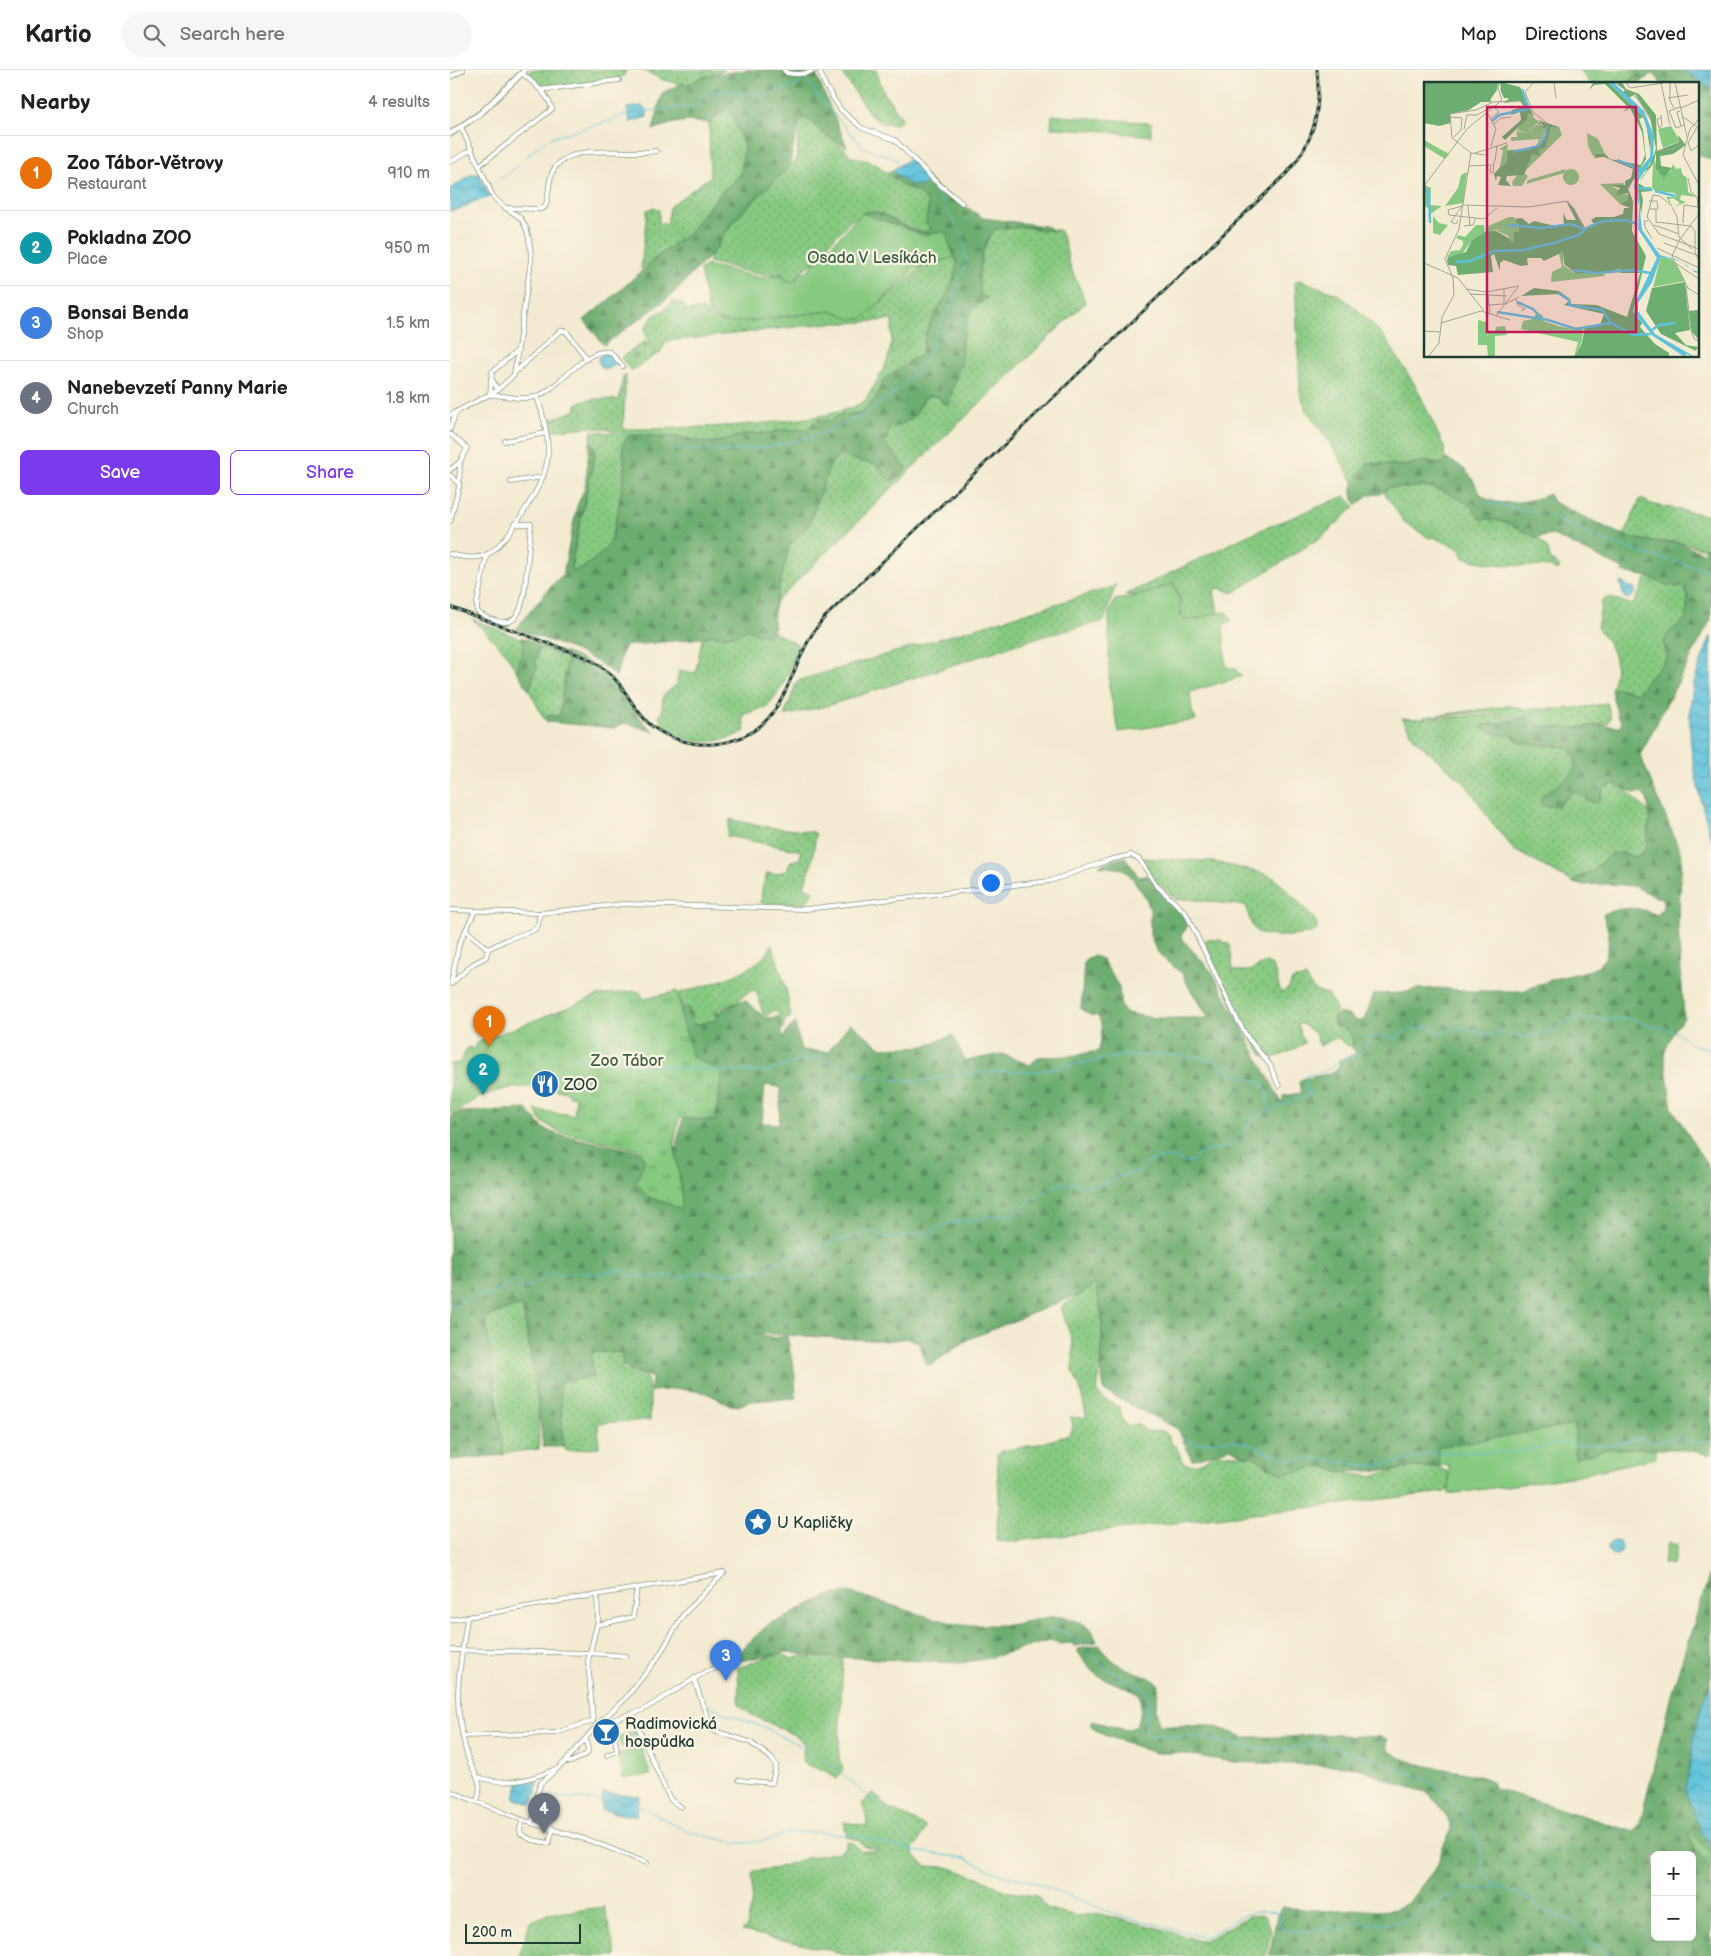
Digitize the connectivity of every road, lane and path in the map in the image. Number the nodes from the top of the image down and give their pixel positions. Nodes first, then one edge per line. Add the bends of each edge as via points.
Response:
1 (463, 70) edge
2 (784, 70) edge
3 (814, 70) edge
4 (819, 70) edge
5 (524, 71) edge
6 (450, 77) edge
7 (619, 80) dead end
8 (540, 90) junction
9 (460, 127) junction
10 (450, 134) edge
11 (472, 149) junction
12 (656, 152) dead end
13 (450, 162) edge
14 (480, 165) junction
15 (962, 203) dead end
16 (503, 208) junction
17 (518, 350) junction
18 (587, 359) junction
19 (623, 366) dead end
20 (514, 373) junction
21 (491, 378) junction
22 (498, 390) junction
23 (490, 395) junction
24 (536, 397) junction
25 (457, 411) junction
26 (450, 415) edge
27 (450, 429) edge
28 (546, 433) junction
29 (450, 434) edge
30 (505, 440) dead end
31 (460, 462) junction
32 (450, 470) edge
33 (450, 475) edge
34 (543, 477) junction
35 (511, 482) dead end
36 (459, 484) junction
37 (450, 521) edge
38 (515, 524) junction
39 (450, 554) edge
40 (487, 554) junction
41 (450, 910) edge
42 (476, 911) junction
43 (540, 913) junction
44 (466, 930) junction
45 (488, 949) junction
46 (450, 984) edge
47 (1279, 1086) dead end
48 (637, 1588) junction
49 (597, 1595) junction
50 (467, 1618) junction
51 (450, 1620) edge
52 (597, 1625) junction
53 (450, 1650) edge
54 (463, 1651) junction
55 (589, 1653) junction
56 (626, 1656) dead end
57 (723, 1666) dead end
58 (694, 1678) junction
59 (630, 1715) junction
60 (609, 1720) junction
61 (593, 1721) junction
62 (598, 1724) junction
63 (463, 1736) junction
64 (586, 1740) junction
65 (607, 1755) dead end
66 (565, 1762) junction
67 (557, 1768) junction
68 (477, 1777) junction
69 (739, 1780) dead end
70 (450, 1791) edge
71 (477, 1801) junction
72 (681, 1807) dead end
73 (536, 1812) junction
74 (522, 1820) junction
75 (531, 1823) junction
76 (553, 1829) junction
77 (647, 1863) dead end

1 - 6 street
2 - 3 street via 798,74
4 - 15 street via 841,110 862,128 895,140
5 - 8 street
5 - 9 main road via 482,112
7 - 8 street
8 - 14 street via 551,105 550,111
9 - 10 main road
9 - 11 street
11 - 13 street
11 - 14 street
12 - 16 street via 572,155 552,173 545,207
14 - 16 street via 490,191
16 - 17 street via 522,221 531,256
17 - 20 street
17 - 21 street via 494,369
18 - 19 street via 598,352 609,351
18 - 20 street via 566,331 560,331
18 - 24 street
20 - 22 street
21 - 22 street
21 - 23 street
22 - 23 street
23 - 24 street
23 - 25 street
24 - 28 street
25 - 26 street
25 - 27 street
28 - 30 street
28 - 34 street via 547,460
29 - 31 street via 466,448
31 - 32 street
31 - 36 street
33 - 36 street
34 - 35 street
34 - 38 street
36 - 37 street
38 - 40 street
38 - 40 street via 531,524 525,593 521,607 513,619 506,622 484,617 477,610
39 - 40 street via 469,557
41 - 42 street
42 - 43 street
42 - 44 street
43 - 45 street via 534,930
43 - 47 street via 614,904 806,909 1050,881 1122,856 1134,856 1141,861 1156,885 1188,917 1237,1019 1270,1065
44 - 45 street
44 - 46 street via 457,950
45 - 46 street via 486,957
48 - 49 street
48 - 52 street via 633,1617
48 - 62 street via 724,1573 689,1608 657,1659 625,1699
49 - 50 street
49 - 52 street
50 - 51 street
50 - 54 street
52 - 55 street
53 - 54 street
54 - 55 street
54 - 63 street via 458,1699
55 - 56 street
55 - 61 street
57 - 58 street
58 - 59 street
58 - 69 street via 714,1731 750,1742 776,1765 772,1783
59 - 60 street
59 - 72 street via 666,1791 671,1800
60 - 62 street
60 - 65 street via 616,1751
61 - 62 street
61 - 63 street via 555,1733
62 - 64 street
63 - 68 street
64 - 66 street
64 - 66 street via 587,1754
66 - 67 street
67 - 68 street via 507,1783
67 - 73 street via 541,1783
68 - 71 street via 481,1790
70 - 71 street
71 - 74 street
73 - 75 street
73 - 76 street
74 - 75 street
74 - 76 street via 520,1832 532,1840 549,1842
75 - 76 street
76 - 77 street

